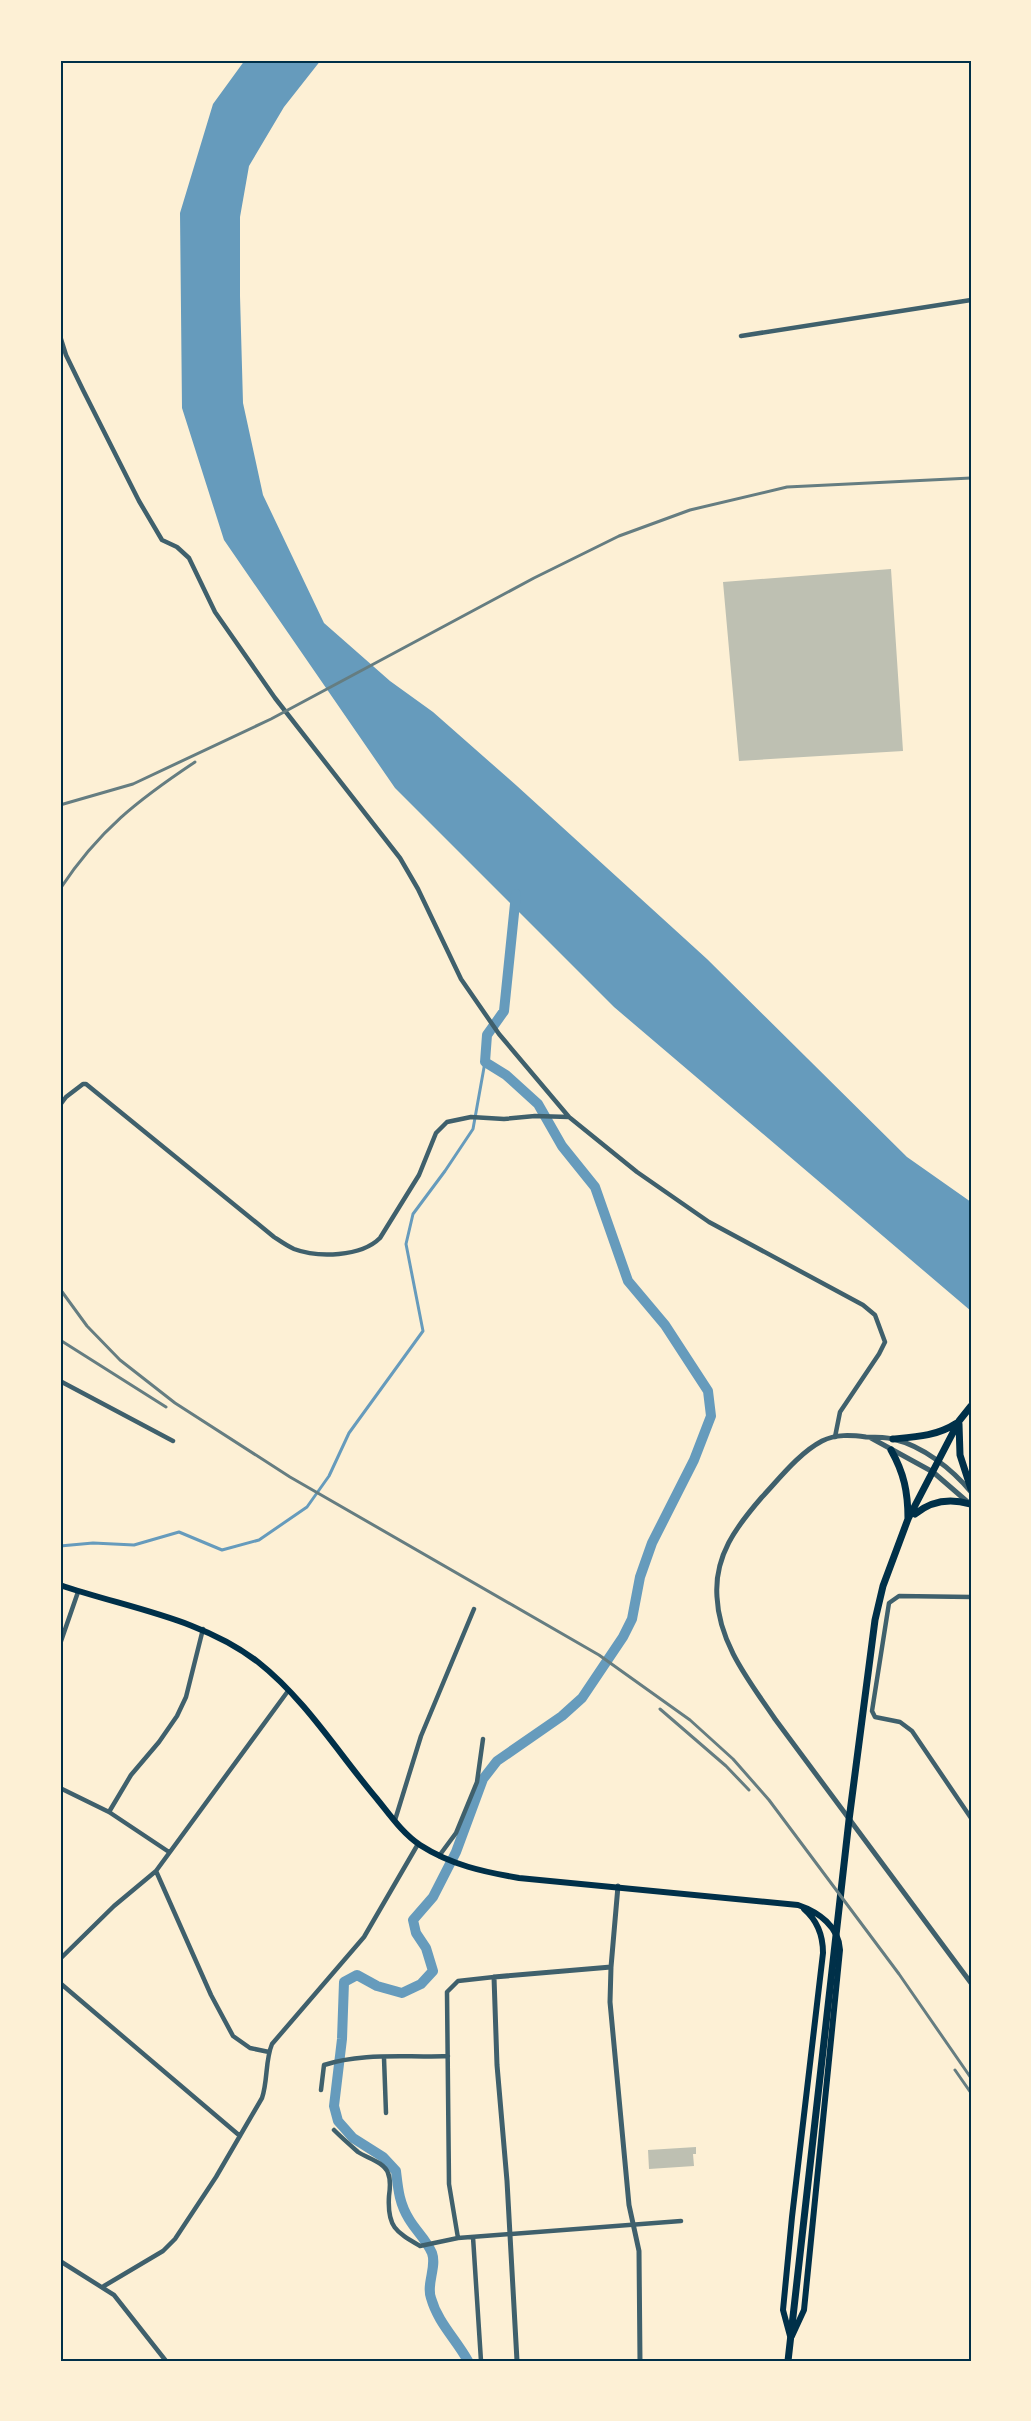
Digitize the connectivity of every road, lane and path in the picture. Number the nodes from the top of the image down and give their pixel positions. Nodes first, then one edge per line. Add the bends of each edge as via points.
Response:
1 (971, 300) edge
2 (60, 336) edge
3 (741, 336) dead end
4 (60, 1105) edge
5 (569, 1117) junction
6 (60, 1381) edge
7 (971, 1406) edge
8 (959, 1421) junction
9 (835, 1437) junction
10 (869, 1437) junction
11 (892, 1438) junction
12 (173, 1441) dead end
13 (891, 1450) junction
14 (939, 1462) junction
15 (933, 1472) junction
16 (971, 1490) edge
17 (970, 1504) edge
18 (908, 1520) junction
19 (60, 1586) edge
20 (78, 1592) junction
21 (971, 1597) edge
22 (474, 1609) dead end
23 (203, 1629) junction
24 (60, 1644) edge
25 (288, 1690) junction
26 (483, 1738) dead end
27 (60, 1788) edge
28 (109, 1812) junction
29 (971, 1818) edge
30 (395, 1820) junction
31 (418, 1844) junction
32 (169, 1852) junction
33 (442, 1857) junction
34 (156, 1871) junction
35 (618, 1886) junction
36 (798, 1905) junction
37 (60, 1959) edge
38 (611, 1967) junction
39 (494, 1977) junction
40 (60, 1983) edge
41 (971, 1983) edge
42 (269, 2052) junction
43 (448, 2056) junction
44 (384, 2058) junction
45 (321, 2090) dead end
46 (387, 2113) dead end
47 (334, 2130) dead end
48 (240, 2136) junction
49 (681, 2221) dead end
50 (633, 2225) junction
51 (509, 2234) junction
52 (473, 2237) junction
53 (458, 2238) junction
54 (60, 2261) edge
55 (104, 2286) junction
56 (791, 2339) junction
57 (166, 2361) edge
58 (482, 2361) edge
59 (517, 2361) edge
60 (640, 2361) edge
61 (788, 2361) edge

1 - 3 street
2 - 5 street via 83,390 162,540 189,558 215,612 275,698 400,858 461,979 499,1034
4 - 5 street via 86,1084 274,1237 295,1250 326,1254 355,1253 374,1244 419,1175 436,1133 447,1122 471,1117
5 - 9 street via 637,1172 709,1222 875,1315 885,1342 840,1412
6 - 12 street
7 - 8 main road
8 - 11 main road via 938,1432
8 - 14 main road
8 - 16 main road via 960,1455
9 - 10 street
9 - 41 street via 821,1442 795,1463 733,1533 717,1578 722,1629 746,1677 775,1719
10 - 11 street
10 - 13 street
11 - 14 street
13 - 15 street
13 - 18 main road via 907,1486
14 - 15 main road
14 - 16 street
15 - 17 street
15 - 18 main road
17 - 18 main road via 942,1501
18 - 56 main road via 883,1586 875,1620
19 - 20 main road
20 - 23 main road
20 - 24 street
21 - 29 street via 892,1599 872,1711 875,1717 900,1722 912,1731
22 - 30 street via 421,1736
23 - 25 main road via 241,1649
23 - 28 street via 186,1697 177,1716 131,1775
25 - 30 main road
25 - 32 street
26 - 33 street via 477,1782
27 - 28 street
28 - 32 street
30 - 31 main road
31 - 33 main road
31 - 42 street via 364,1937 278,2036
32 - 34 street
33 - 35 main road via 484,1872 519,1878
34 - 37 street
34 - 42 street via 233,2036 249,2048
35 - 36 main road
35 - 38 street
36 - 56 main road via 818,1925 823,1953 783,2310
36 - 56 main road via 816,1913 830,1926 838,1936 840,1950 804,2310
38 - 39 street
38 - 50 street via 617,2089
39 - 43 street via 458,1981 447,1992
39 - 51 street
40 - 48 street
42 - 48 street via 262,2098
43 - 44 street
43 - 53 street via 449,2184
44 - 45 street via 324,2065
44 - 46 street
47 - 53 street via 388,2171 388,2206 397,2233 420,2246
48 - 55 street via 175,2239 163,2251
49 - 50 street
50 - 51 street
50 - 60 street via 641,2272
51 - 52 street
51 - 59 street
52 - 53 street
52 - 58 street
54 - 55 street
55 - 57 street
56 - 61 main road

